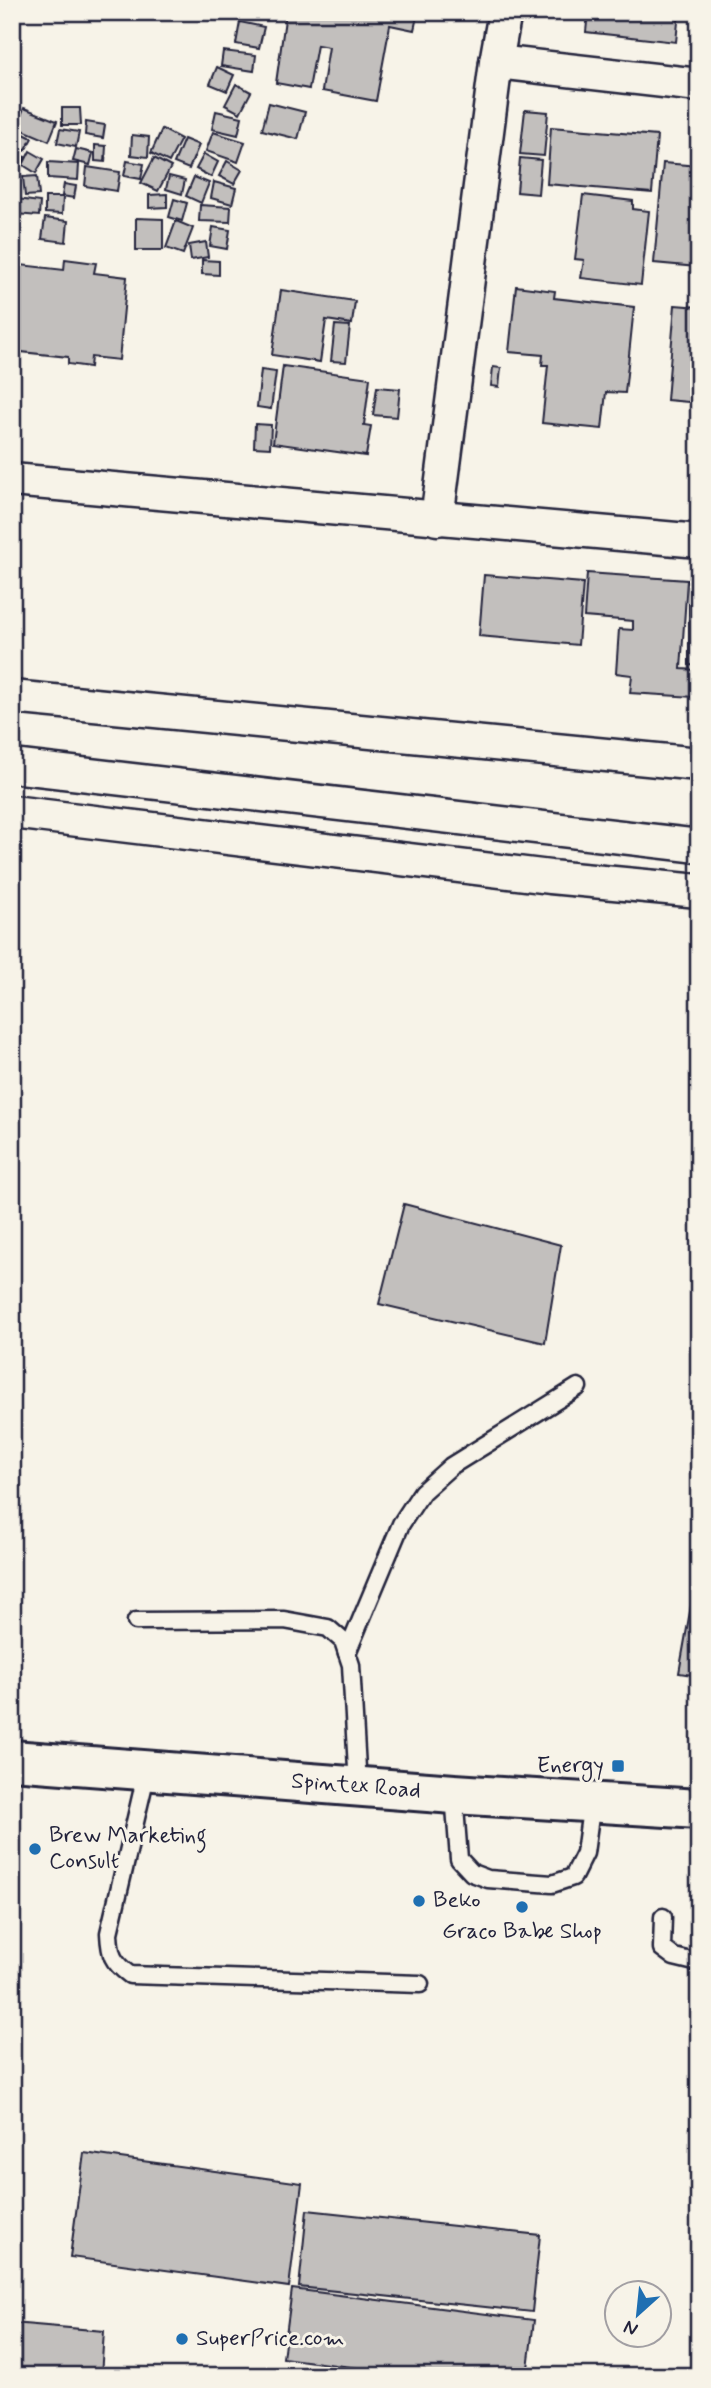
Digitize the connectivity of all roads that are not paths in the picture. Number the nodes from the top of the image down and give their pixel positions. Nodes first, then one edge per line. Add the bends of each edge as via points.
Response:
1 (505, 12) edge
2 (496, 62) junction
3 (699, 85) edge
4 (12, 480) edge
5 (437, 519) junction
6 (699, 541) edge
7 (12, 697) edge
8 (699, 764) edge
9 (12, 766) edge
10 (12, 812) edge
11 (699, 846) edge
12 (699, 891) edge
13 (578, 1387) dead end
14 (136, 1621) dead end
15 (347, 1653) junction
16 (12, 1760) edge
17 (147, 1771) junction
18 (358, 1786) junction
19 (454, 1794) junction
20 (592, 1802) junction
21 (699, 1809) edge
22 (663, 1917) dead end
23 (699, 1963) edge
24 (420, 1984) dead end

1 - 2 street
2 - 3 street
2 - 5 street
4 - 5 street
5 - 6 street
7 - 8 street
9 - 11 street
10 - 12 street
13 - 15 lane via 451,1466 422,1492 401,1524
14 - 15 lane via 284,1620 328,1629 343,1641
15 - 18 lane
16 - 17 main road, Spintex Road
17 - 18 main road, Spintex Road
17 - 24 lane via 109,1933 110,1953 119,1967 130,1975
18 - 19 main road, Spintex Road
19 - 20 main road, Spintex Road
19 - 20 lane via 459,1859 472,1873 488,1879 552,1884 573,1877 585,1853
20 - 21 main road, Spintex Road
22 - 23 lane via 662,1948 674,1957

